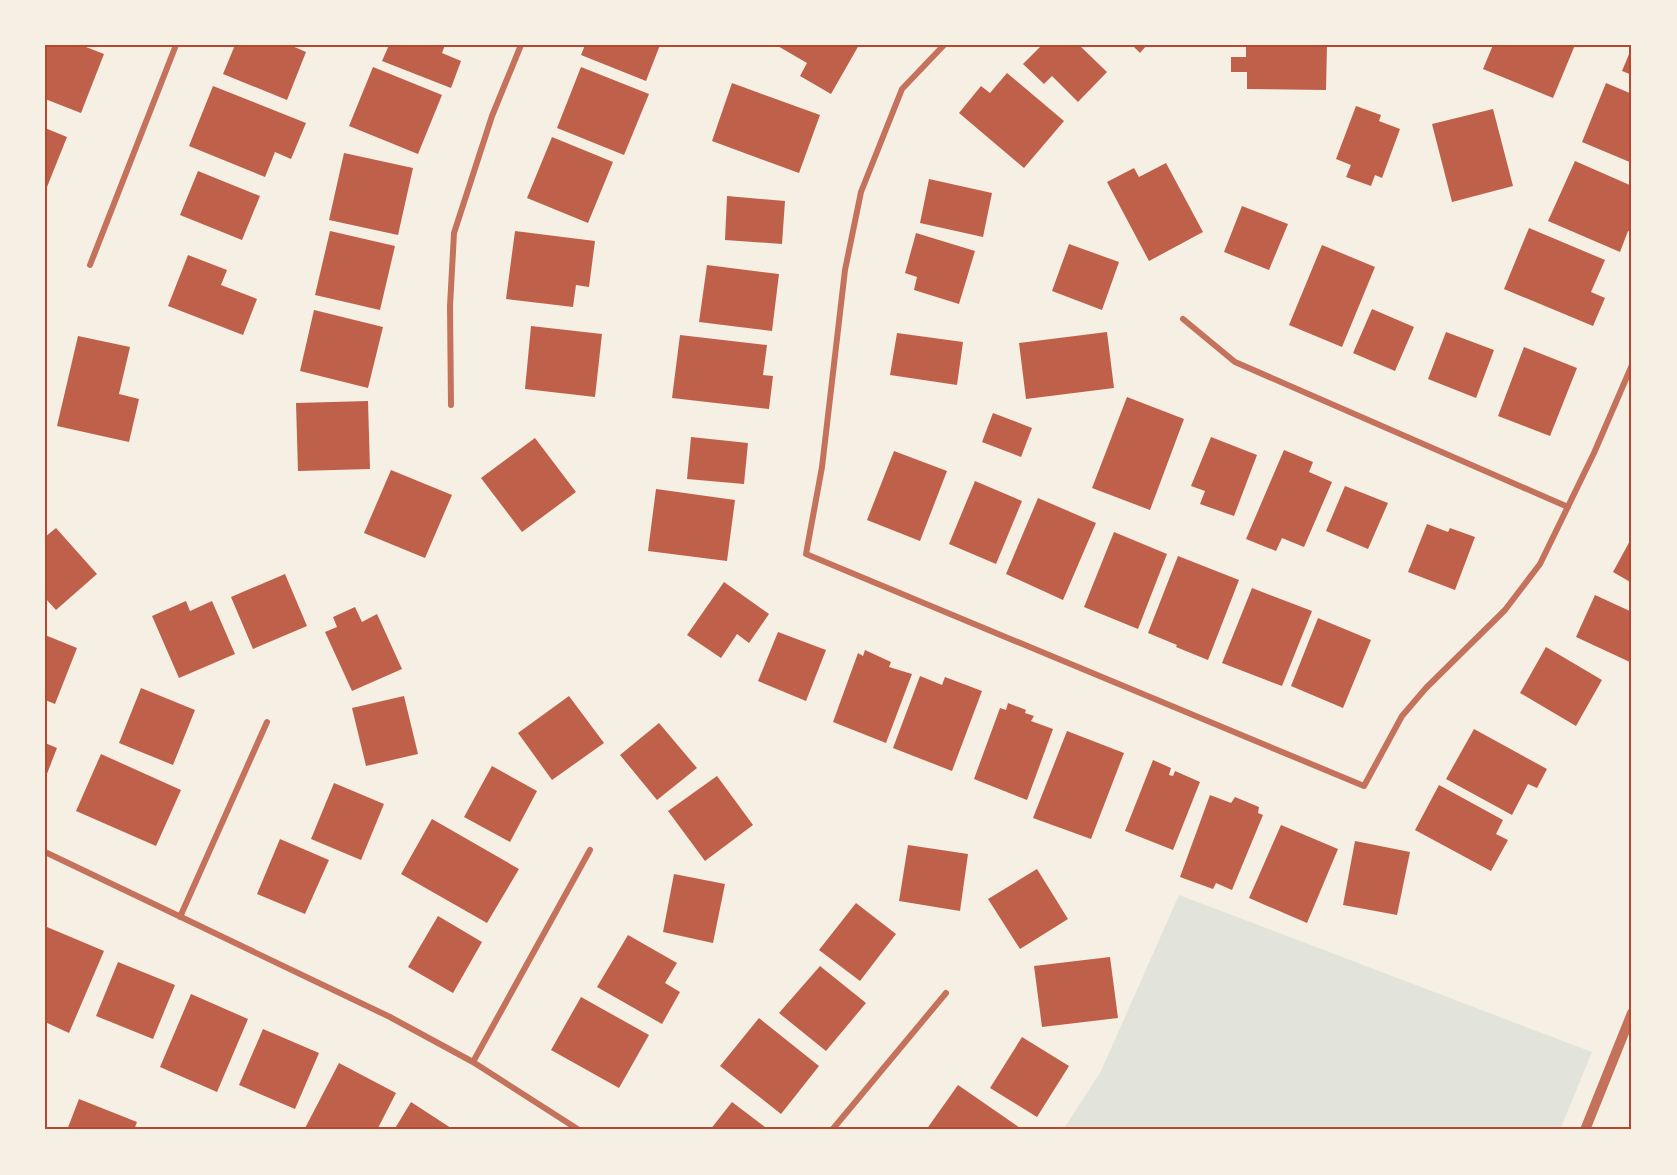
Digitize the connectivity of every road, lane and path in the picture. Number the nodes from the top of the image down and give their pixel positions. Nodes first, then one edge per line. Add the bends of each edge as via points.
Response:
1 (176, 45) edge
2 (521, 45) edge
3 (944, 45) edge
4 (90, 265) dead end
5 (1183, 319) dead end
6 (1632, 365) edge
7 (451, 405) dead end
8 (1568, 507) junction
9 (267, 722) dead end
10 (591, 850) dead end
11 (45, 852) edge
12 (180, 917) junction
13 (946, 993) dead end
14 (1632, 1013) edge
15 (473, 1062) junction
16 (579, 1130) edge
17 (832, 1130) edge
18 (1585, 1130) edge

1 - 4 street
2 - 7 street via 492,116 454,233
3 - 8 street via 902,89 861,192 844,270 822,467 806,554 1364,786 1402,716 1505,610 1540,564
5 - 8 street via 1235,362
6 - 8 street
9 - 12 street
10 - 15 street
11 - 12 street
12 - 15 street via 390,1017
13 - 17 street
14 - 18 street
15 - 16 street

